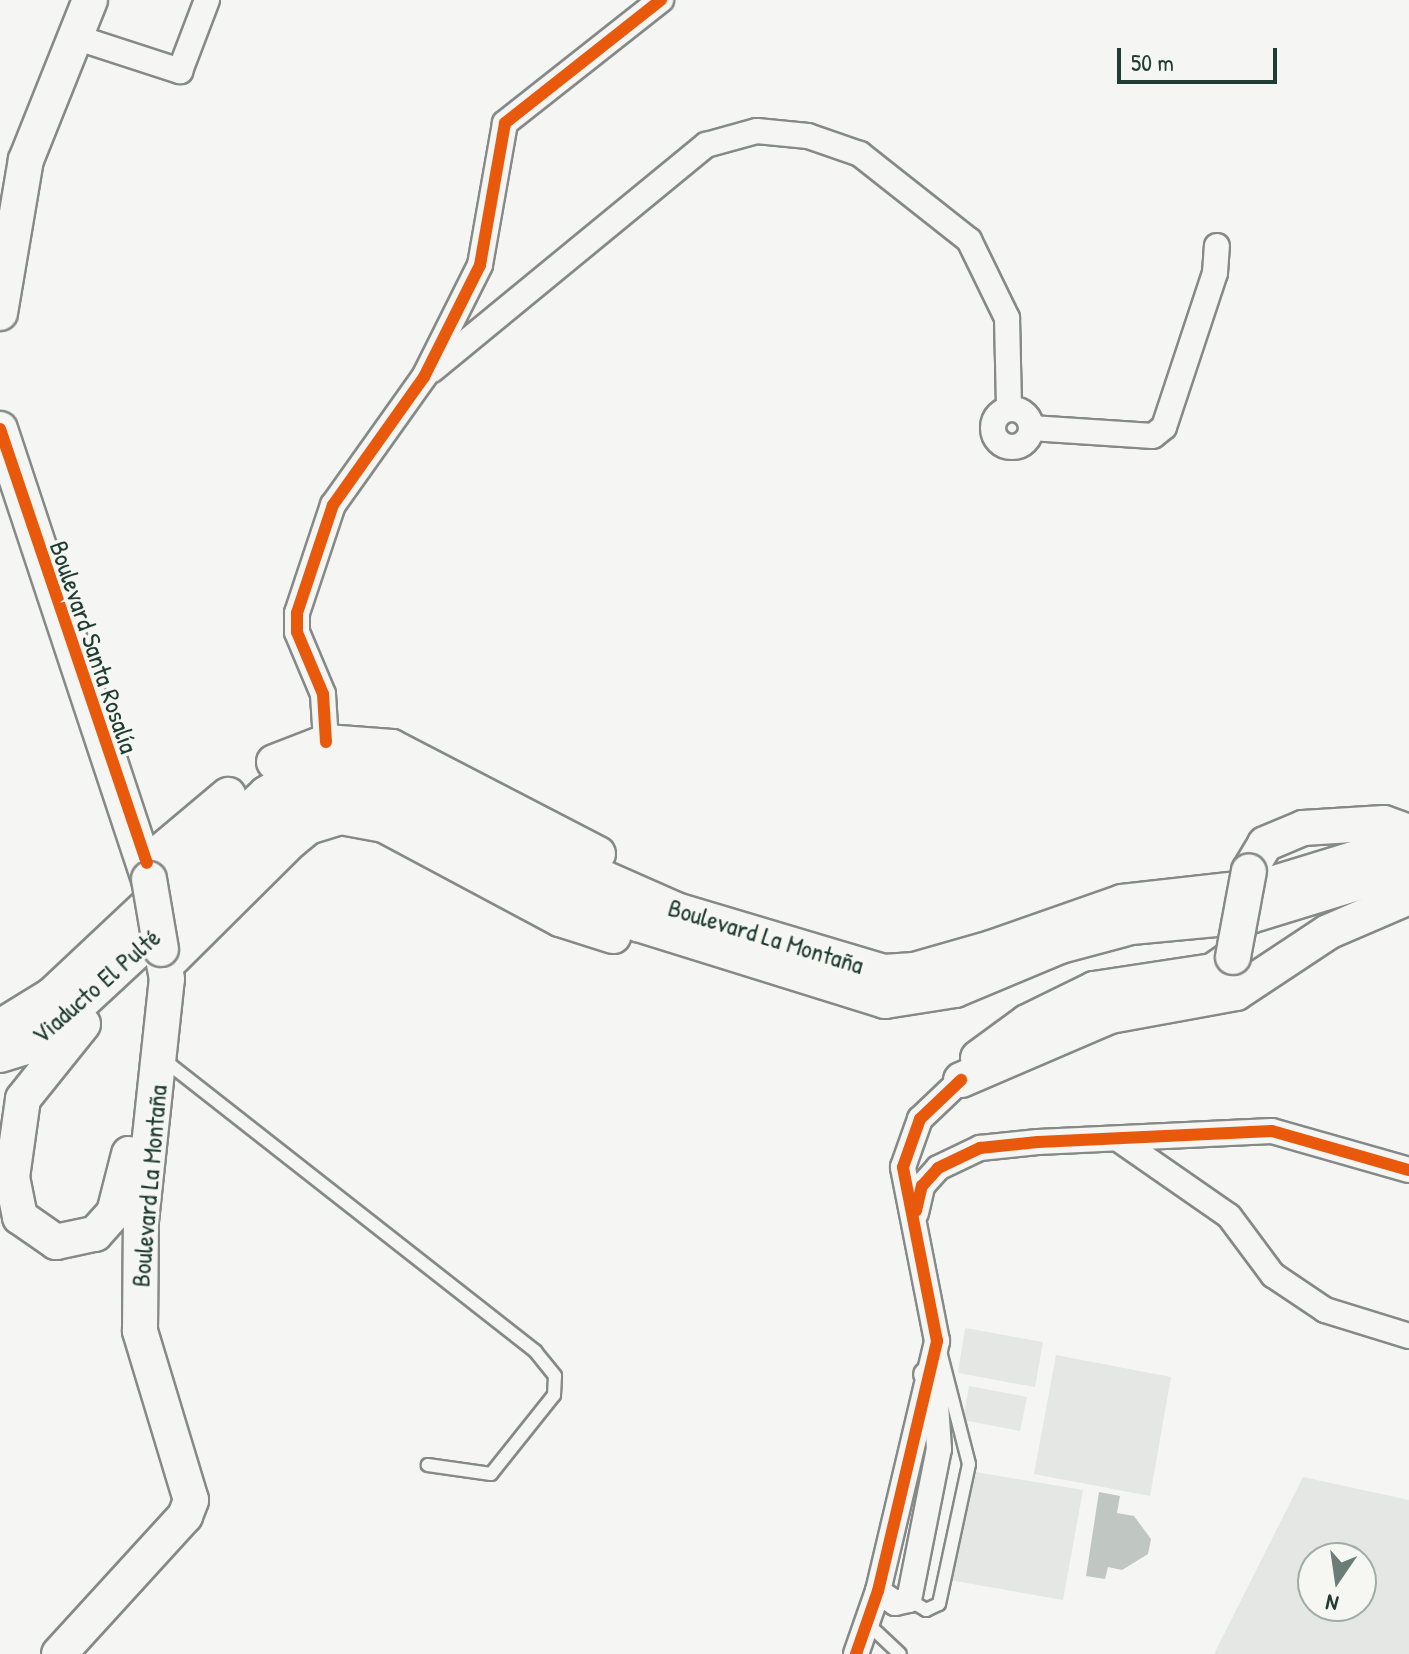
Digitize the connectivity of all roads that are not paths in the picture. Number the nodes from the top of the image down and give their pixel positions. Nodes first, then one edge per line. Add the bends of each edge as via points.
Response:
1 (90, 0) edge
2 (207, 0) edge
3 (661, 0) edge
4 (72, 36) junction
5 (1217, 246) dead end
6 (0, 313) edge
7 (424, 377) junction
8 (1009, 408) junction
9 (1031, 428) junction
10 (0, 429) edge
11 (326, 742) junction
12 (1409, 832) edge
13 (1409, 842) edge
14 (1409, 867) edge
15 (164, 882) junction
16 (1409, 897) edge
17 (676, 910) junction
18 (694, 943) junction
19 (164, 957) junction
20 (114, 974) junction
21 (0, 1027) edge
22 (0, 1055) edge
23 (161, 1058) junction
24 (961, 1080) junction
25 (1121, 1141) junction
26 (1409, 1170) edge
27 (915, 1216) junction
28 (1409, 1336) edge
29 (937, 1341) junction
30 (926, 1374) junction
31 (428, 1465) dead end
32 (878, 1591) junction
33 (909, 1600) junction
34 (867, 1623) junction
35 (59, 1654) edge
36 (856, 1654) edge
37 (900, 1654) edge

1 - 4 main road
2 - 4 street via 180,71
3 - 7 street via 505,123 480,265
4 - 6 main road via 26,160
5 - 9 street via 1215,273 1164,427 1153,436
7 - 8 street via 706,145 757,131 808,136 860,154 969,240 1007,318
7 - 11 street via 333,505 308,566 297,632 323,694
8 - 9 street via 1027,415
8 - 9 street via 994,418 998,442 1023,444
10 - 15 main road, Boulevard Santa Rosalía
11 - 15 main road via 258,771
11 - 17 main road via 392,747 442,769 650,882
12 - 24 main road, bridge via 1384,823 1303,828 1265,844 1254,853 1233,957 1213,971 1110,985 1069,999 985,1050
13 - 17 main road, Boulevard La Montaña via 1265,886 1122,902 914,970 846,964
14 - 18 main road, Boulevard La Montaña via 1250,916 1131,927 1060,946 955,990 912,998 868,999
15 - 17 main road, Boulevard La Montaña via 266,794 316,770 350,765 407,779 522,842
15 - 18 main road, Boulevard La Montaña via 317,797 355,793 400,806 591,906
15 - 19 main road, Boulevard Santa Rosalía, bridge
15 - 20 main road, Viaducto El Pulté
15 - 21 main road, Viaducto El Pulté via 32,1012
16 - 24 main road via 1328,932 1236,993 1110,1016
18 - 19 main road via 666,951 560,919 384,825 341,817 308,827
19 - 20 main road via 123,1190 114,1213 95,1234 56,1242 29,1228 16,1205 18,1119 30,1083 107,996
19 - 23 main road, Boulevard La Montaña
20 - 22 main road, Viaducto El Pulté via 39,1039
23 - 31 lane via 535,1351 555,1376 554,1395 491,1474
23 - 35 main road, Boulevard La Montaña via 141,1221 140,1331 191,1500 185,1516
24 - 27 street via 920,1119 908,1144 903,1167
25 - 26 street via 1272,1131
25 - 27 street via 980,1148 929,1175
25 - 28 street via 1229,1216 1273,1275 1325,1310
27 - 29 street
29 - 30 street
29 - 33 lane via 969,1464 939,1604 926,1610
30 - 32 street
30 - 33 street via 937,1402 939,1449
32 - 33 street via 895,1603
32 - 34 street
34 - 36 street
34 - 37 lane

